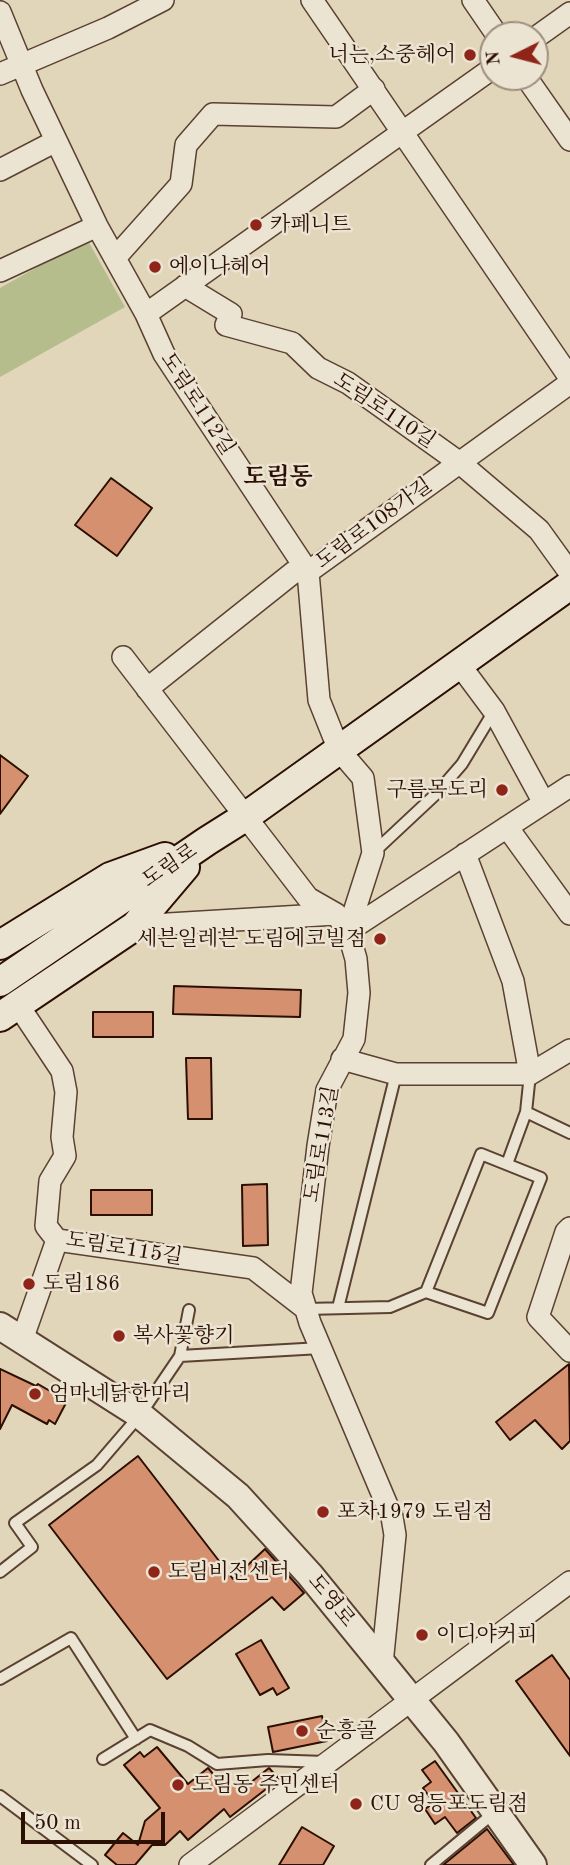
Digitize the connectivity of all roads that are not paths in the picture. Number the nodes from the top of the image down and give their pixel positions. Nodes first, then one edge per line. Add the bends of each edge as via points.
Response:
1 (163, 0) edge
2 (312, 0) edge
3 (473, 0) edge
4 (0, 12) edge
5 (570, 13) edge
6 (487, 21) edge
7 (549, 28) edge
8 (21, 64) junction
9 (0, 74) edge
10 (479, 78) edge
11 (374, 89) junction
12 (536, 91) edge
13 (403, 132) junction
14 (570, 140) edge
15 (56, 141) junction
16 (0, 170) edge
17 (97, 226) junction
18 (115, 258) junction
19 (0, 271) edge
20 (185, 286) junction
21 (146, 314) junction
22 (570, 380) edge
23 (460, 463) junction
24 (308, 572) junction
25 (570, 573) edge
26 (570, 585) edge
27 (123, 657) dead end
28 (459, 664) junction
29 (147, 689) junction
30 (494, 711) junction
31 (339, 750) junction
32 (570, 786) edge
33 (544, 803) junction
34 (245, 817) junction
35 (507, 827) junction
36 (207, 841) junction
37 (373, 853) junction
38 (466, 854) junction
39 (570, 914) edge
40 (342, 923) junction
41 (135, 926) junction
42 (0, 945) edge
43 (0, 982) edge
44 (9, 1011) edge
45 (570, 1050) edge
46 (342, 1059) junction
47 (396, 1074) junction
48 (530, 1074) junction
49 (526, 1112) junction
50 (570, 1133) edge
51 (507, 1164) junction
52 (570, 1228) edge
53 (57, 1240) junction
54 (426, 1292) junction
55 (338, 1308) junction
56 (306, 1309) junction
57 (188, 1310) dead end
58 (0, 1326) edge
59 (22, 1340) junction
60 (321, 1348) junction
61 (570, 1351) edge
62 (180, 1356) junction
63 (140, 1415) junction
64 (0, 1572) edge
65 (570, 1582) edge
66 (382, 1664) junction
67 (0, 1679) edge
68 (412, 1700) junction
69 (136, 1739) junction
70 (103, 1759) dead end
71 (328, 1762) junction
72 (0, 1796) edge
73 (495, 1812) junction
74 (92, 1865) edge
75 (190, 1865) edge
76 (431, 1865) edge
77 (533, 1865) edge

1 - 8 street via 108,29
2 - 11 street
3 - 6 street
4 - 8 street, 도림로112길
5 - 7 street
8 - 9 street
8 - 15 street, 도림로112길
10 - 13 street
11 - 13 street
11 - 18 street via 337,117 214,114 186,145 181,184
12 - 14 street
13 - 20 street
13 - 22 street
15 - 16 street
15 - 17 street, 도림로112길
17 - 18 street, 도림로112길
17 - 19 street
18 - 21 street, 도림로112길
20 - 21 street
20 - 23 street, 도림로110길 via 231,314 226,325 292,343 318,368 348,383
21 - 24 street, 도림로112길 via 164,354
22 - 23 street, 도림로108가길
23 - 24 street, 도림로108가길
23 - 25 street, 도림로110길 via 539,530
24 - 29 street, 도림로108가길 via 294,572
24 - 31 street, 도림로112길 via 319,700
26 - 28 main road, 도림로
27 - 29 street
28 - 30 street
28 - 31 main road, 도림로
29 - 34 street
30 - 33 street
30 - 37 lane via 462,764
31 - 34 main road, 도림로
31 - 37 street via 363,778
32 - 33 street
33 - 35 street
34 - 36 main road, 도림로
34 - 40 street via 308,898
35 - 38 street
35 - 39 street
36 - 41 main road
36 - 42 main road via 110,877
36 - 43 main road, 도림로
37 - 40 street
38 - 40 street
38 - 48 street via 513,981
40 - 41 street
40 - 46 street, 도림로113길 via 356,960 359,993 354,1039
41 - 44 main road
44 - 53 street, 도림로115길 via 62,1071 65,1156 51,1181 46,1226
45 - 48 street
46 - 47 street
46 - 56 street, 도림로113길 via 327,1090 318,1146 301,1293
47 - 48 street
47 - 55 lane
48 - 49 lane
49 - 50 lane
49 - 51 lane
51 - 54 lane via 481,1154
51 - 54 lane via 541,1178 488,1313
52 - 61 street via 538,1317
53 - 56 street, 도림로115길 via 253,1268
53 - 59 street
54 - 55 lane via 390,1307
55 - 56 lane
56 - 60 street, 도림로113길
57 - 62 lane
58 - 59 street, 도영로
59 - 63 street, 도영로
60 - 62 lane
60 - 66 street, 도림로113길 via 392,1517 395,1535
62 - 63 lane
63 - 64 lane via 97,1465 15,1523 32,1547
63 - 66 street, 도영로 via 238,1496
65 - 68 street
66 - 68 street, 도영로
67 - 69 lane via 71,1638
68 - 71 street
68 - 73 street, 도영로
69 - 70 lane
69 - 71 lane via 150,1730 217,1764
71 - 75 street
72 - 74 lane
73 - 76 lane
73 - 77 street, 도영로

